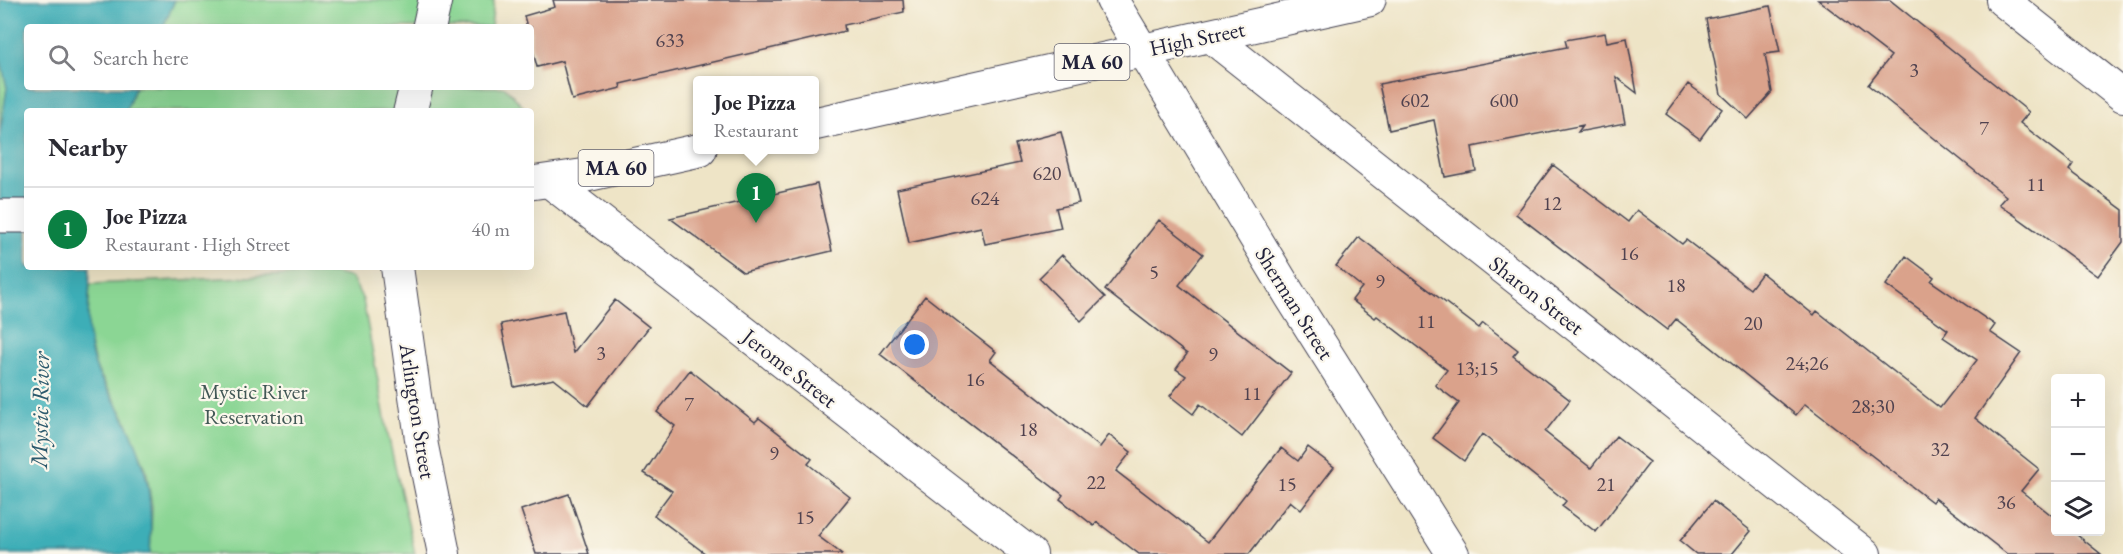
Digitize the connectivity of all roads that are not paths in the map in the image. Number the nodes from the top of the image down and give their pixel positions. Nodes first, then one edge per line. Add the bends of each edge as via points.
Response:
1 (435, 0) edge
2 (1112, 0) edge
3 (1369, 0) edge
4 (2002, 0) edge
5 (430, 24) edge
6 (1210, 36) junction
7 (1142, 50) junction
8 (415, 90) edge
9 (2123, 96) edge
10 (411, 108) edge
11 (819, 123) edge
12 (693, 151) edge
13 (540, 182) edge
14 (0, 216) edge
15 (24, 216) edge
16 (397, 270) edge
17 (444, 554) edge
18 (1031, 554) edge
19 (1453, 554) edge
20 (1864, 554) edge

1 - 5 main road
2 - 7 street, Sherman Street
3 - 6 main road, High Street / MA 60
4 - 9 street
6 - 7 main road, High Street / MA 60
6 - 20 street, Sharon Street
7 - 11 main road, High Street / MA 60
7 - 19 street, Sherman Street
8 - 10 main road
12 - 13 main road, MA 60
13 - 18 street, Jerome Street
14 - 15 main road
16 - 17 street, Arlington Street via 422,447

